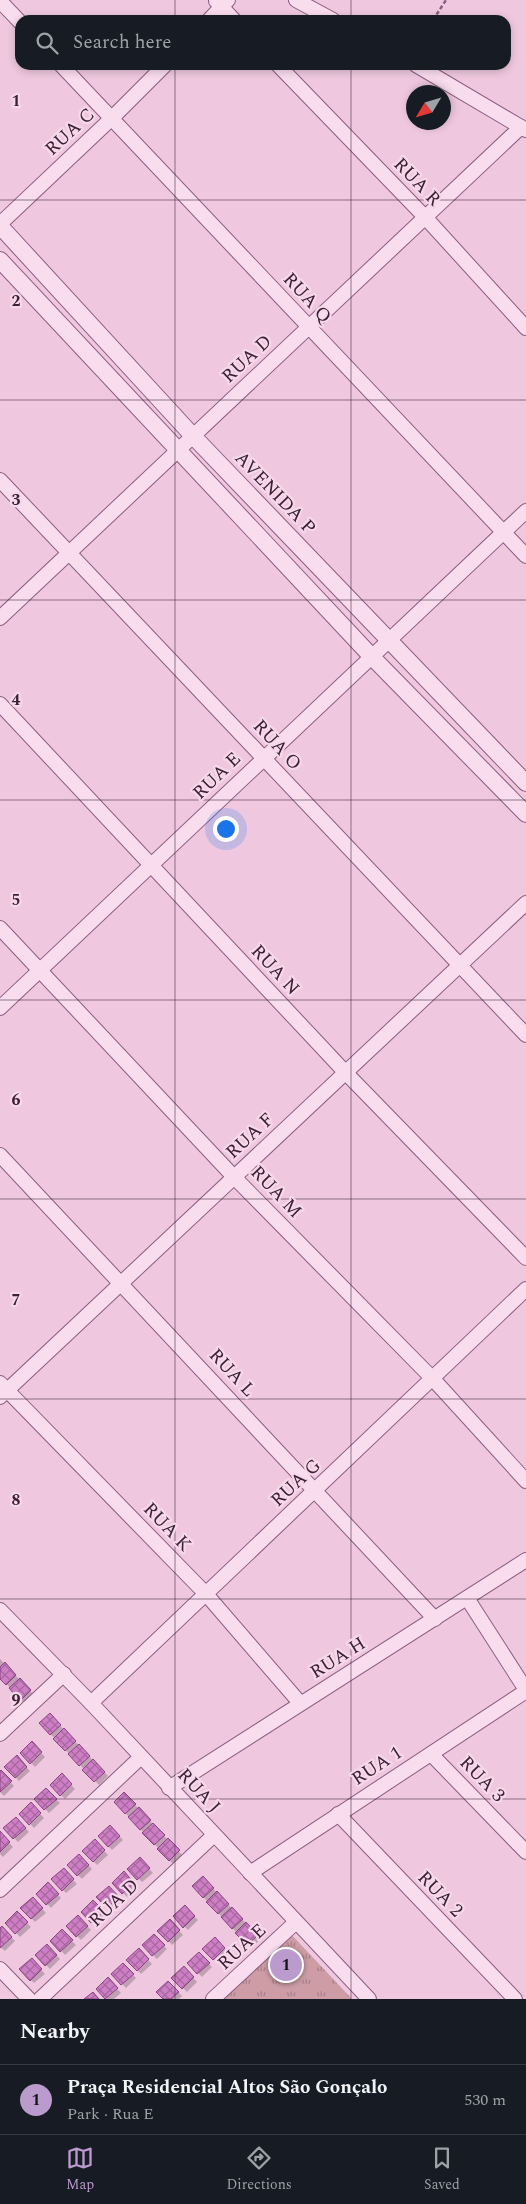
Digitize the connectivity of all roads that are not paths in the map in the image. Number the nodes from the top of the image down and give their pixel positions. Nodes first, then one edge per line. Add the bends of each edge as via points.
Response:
1 (296, 0) edge
2 (0, 1) edge
3 (222, 2) edge
4 (213, 15) edge
5 (231, 15) edge
6 (324, 15) edge
7 (15, 17) edge
8 (66, 70) edge
9 (159, 70) edge
10 (283, 70) edge
11 (425, 70) edge
12 (112, 118) junction
13 (524, 128) edge
14 (425, 217) junction
15 (0, 225) edge
16 (0, 260) edge
17 (309, 327) junction
18 (526, 328) edge
19 (193, 436) junction
20 (178, 450) junction
21 (0, 480) edge
22 (526, 511) edge
23 (504, 532) junction
24 (70, 554) junction
25 (526, 556) edge
26 (0, 618) edge
27 (390, 641) junction
28 (372, 657) junction
29 (0, 704) edge
30 (264, 758) junction
31 (526, 783) edge
32 (526, 814) edge
33 (151, 865) junction
34 (526, 903) edge
35 (0, 928) edge
36 (458, 966) junction
37 (40, 971) junction
38 (0, 1008) edge
39 (526, 1035) edge
40 (345, 1072) junction
41 (0, 1155) edge
42 (234, 1177) junction
43 (526, 1258) edge
44 (121, 1283) junction
45 (526, 1290) edge
46 (433, 1379) junction
47 (2, 1390) edge
48 (526, 1481) edge
49 (316, 1490) junction
50 (526, 1560) edge
51 (206, 1594) junction
52 (467, 1598) junction
53 (0, 1610) edge
54 (435, 1619) junction
55 (64, 1674) junction
56 (526, 1691) edge
57 (91, 1703) junction
58 (300, 1703) junction
59 (0, 1734) edge
60 (431, 1754) junction
61 (142, 1758) junction
62 (169, 1788) junction
63 (338, 1814) junction
64 (214, 1835) junction
65 (526, 1852) edge
66 (250, 1873) junction
67 (0, 1890) edge
68 (296, 1922) junction
69 (0, 1969) edge
70 (29, 1999) edge
71 (40, 1999) edge
72 (213, 1999) edge
73 (369, 1999) edge
74 (515, 1999) edge

1 - 6 street
2 - 7 street
3 - 4 street
3 - 5 street
8 - 12 street, RUA Q
9 - 12 street, RUA C
10 - 14 street, RUA R
11 - 13 street
12 - 15 street, RUA C
12 - 17 street, RUA Q
13 - 14 street, RUA D
14 - 17 street, RUA D
14 - 18 street, RUA R
15 - 19 street, AVENIDA P
16 - 20 street
17 - 19 street, RUA D
17 - 23 street, RUA Q
19 - 20 street, RUA D
19 - 27 street, AVENIDA P
20 - 24 street, RUA D
20 - 28 street
21 - 24 street, RUA O
22 - 23 street, RUA E
23 - 25 street, RUA Q
23 - 27 street, RUA E
24 - 26 street, RUA D
24 - 30 street, RUA O
27 - 28 street, RUA E
27 - 31 street, AVENIDA P
28 - 30 street, RUA E
28 - 32 street
29 - 33 street, RUA N
30 - 33 street, RUA E
30 - 36 street, RUA O
33 - 37 street, RUA E
33 - 40 street, RUA N
34 - 36 street, RUA F
35 - 37 street, RUA M
36 - 39 street, RUA O
36 - 40 street, RUA F
37 - 38 street, RUA E
37 - 42 street, RUA M
40 - 42 street, RUA F
40 - 43 street, RUA N
41 - 44 street, RUA L
42 - 44 street, RUA F
42 - 46 street, RUA M
44 - 47 street, RUA F
44 - 49 street, RUA L
45 - 46 street, RUA G
46 - 48 street, RUA M
46 - 49 street, RUA G
47 - 51 street, RUA K
49 - 51 street, RUA G
49 - 54 street, RUA L
50 - 52 street, RUA H
51 - 57 street, RUA G
51 - 58 street, RUA K
52 - 54 street, RUA H
52 - 56 street
53 - 55 street, RUA J
54 - 58 street, RUA H
55 - 57 street, RUA J
55 - 59 street
56 - 60 street, RUA 1
57 - 61 street, RUA J
58 - 62 street, RUA H
60 - 63 street, RUA 1
60 - 65 street, RUA 3
61 - 62 street, RUA J
61 - 67 street
62 - 64 street, RUA J
63 - 66 street, RUA 1
63 - 74 street, RUA 2
64 - 66 street, RUA J
64 - 71 street, RUA D
66 - 68 street, RUA J
68 - 72 street, RUA E
68 - 73 street, RUA J
69 - 70 street

